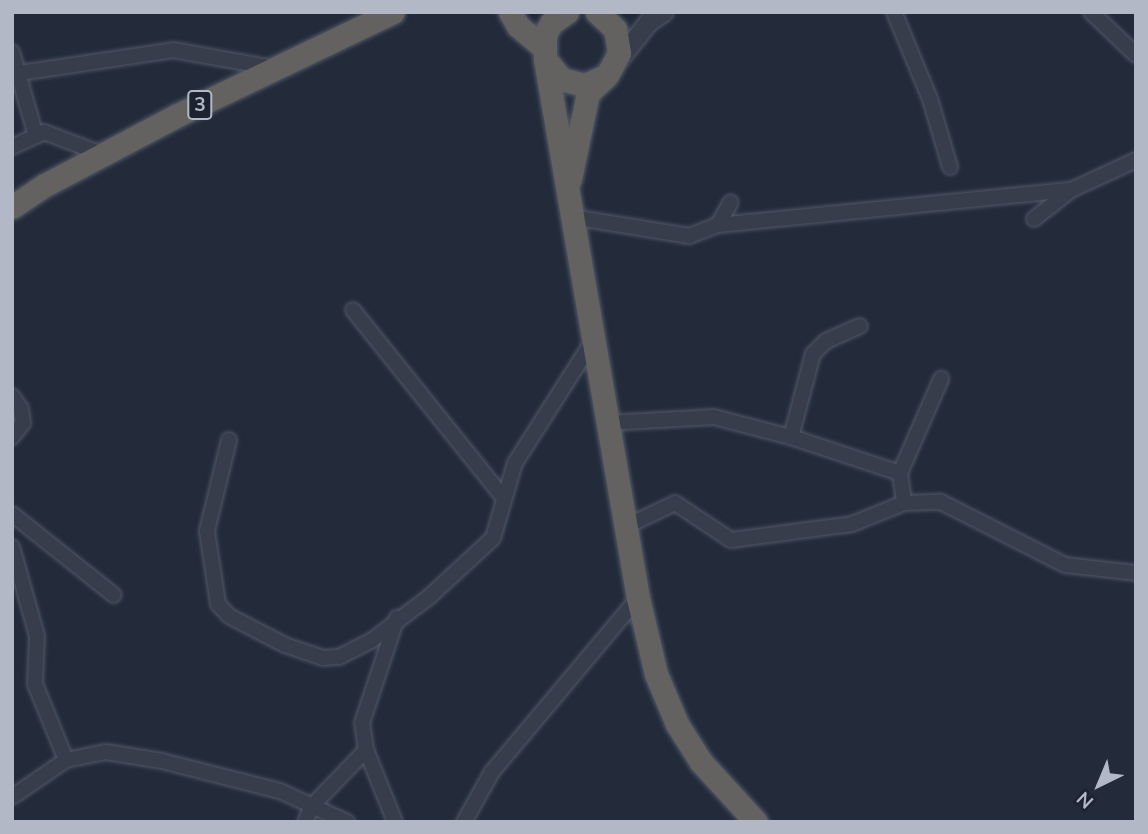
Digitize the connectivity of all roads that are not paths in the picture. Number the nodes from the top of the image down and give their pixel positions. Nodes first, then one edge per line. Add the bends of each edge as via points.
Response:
1 (393, 12) edge
2 (510, 12) edge
3 (567, 12) edge
4 (597, 12) edge
5 (664, 12) edge
6 (894, 12) edge
7 (1091, 12) edge
8 (12, 52) edge
9 (544, 53) junction
10 (1136, 55) edge
11 (278, 69) junction
12 (611, 70) junction
13 (20, 72) junction
14 (36, 136) junction
15 (12, 148) edge
16 (102, 154) junction
17 (1136, 160) edge
18 (950, 167) dead end
19 (568, 188) junction
20 (1071, 190) junction
21 (731, 202) dead end
22 (12, 207) edge
23 (572, 217) junction
24 (1034, 219) dead end
25 (718, 225) junction
26 (353, 310) dead end
27 (860, 326) dead end
28 (595, 338) junction
29 (941, 379) dead end
30 (12, 396) edge
31 (607, 424) junction
32 (12, 437) edge
33 (791, 437) junction
34 (229, 440) dead end
35 (900, 473) junction
36 (502, 496) junction
37 (904, 503) junction
38 (12, 514) edge
39 (625, 527) junction
40 (12, 547) edge
41 (1136, 573) edge
42 (114, 596) dead end
43 (638, 598) junction
44 (397, 618) junction
45 (366, 750) junction
46 (66, 760) junction
47 (12, 797) edge
48 (312, 806) junction
49 (305, 822) edge
50 (347, 822) edge
51 (396, 822) edge
52 (464, 822) edge
53 (756, 822) edge

1 - 11 highway, 3
2 - 9 highway
3 - 9 highway via 551,23
4 - 12 highway via 615,29 619,41
5 - 12 street via 649,22
6 - 18 street via 930,99
7 - 10 street
8 - 13 street
9 - 12 highway via 561,79 572,84 597,82
9 - 19 highway
11 - 13 street via 173,50
11 - 16 highway, 3
12 - 19 highway via 588,93
13 - 14 street
14 - 15 street
14 - 16 street via 44,132
16 - 22 highway, 3
17 - 20 street
19 - 23 highway
20 - 24 street
20 - 25 street
21 - 25 street
23 - 25 street via 676,236 706,233
23 - 28 highway
26 - 36 street
27 - 33 street via 825,341 813,354
28 - 31 highway
28 - 36 street via 515,463
29 - 35 street
30 - 32 street via 23,423
31 - 33 street via 714,417
31 - 39 highway
33 - 35 street
34 - 44 street via 207,531 218,604 229,616 285,645 323,658 355,651
35 - 37 street
36 - 44 street via 501,522 493,538 436,592
37 - 39 street via 852,524 731,540 675,503
37 - 41 street via 941,502 1065,565
38 - 42 street
39 - 43 highway
40 - 46 street via 37,636 35,684
43 - 52 street via 492,772
43 - 53 highway via 656,674 677,724 723,790
44 - 45 street via 365,711
45 - 48 street
45 - 51 street
46 - 47 street
46 - 48 street via 106,752 133,755 222,775
48 - 49 street
48 - 50 street

